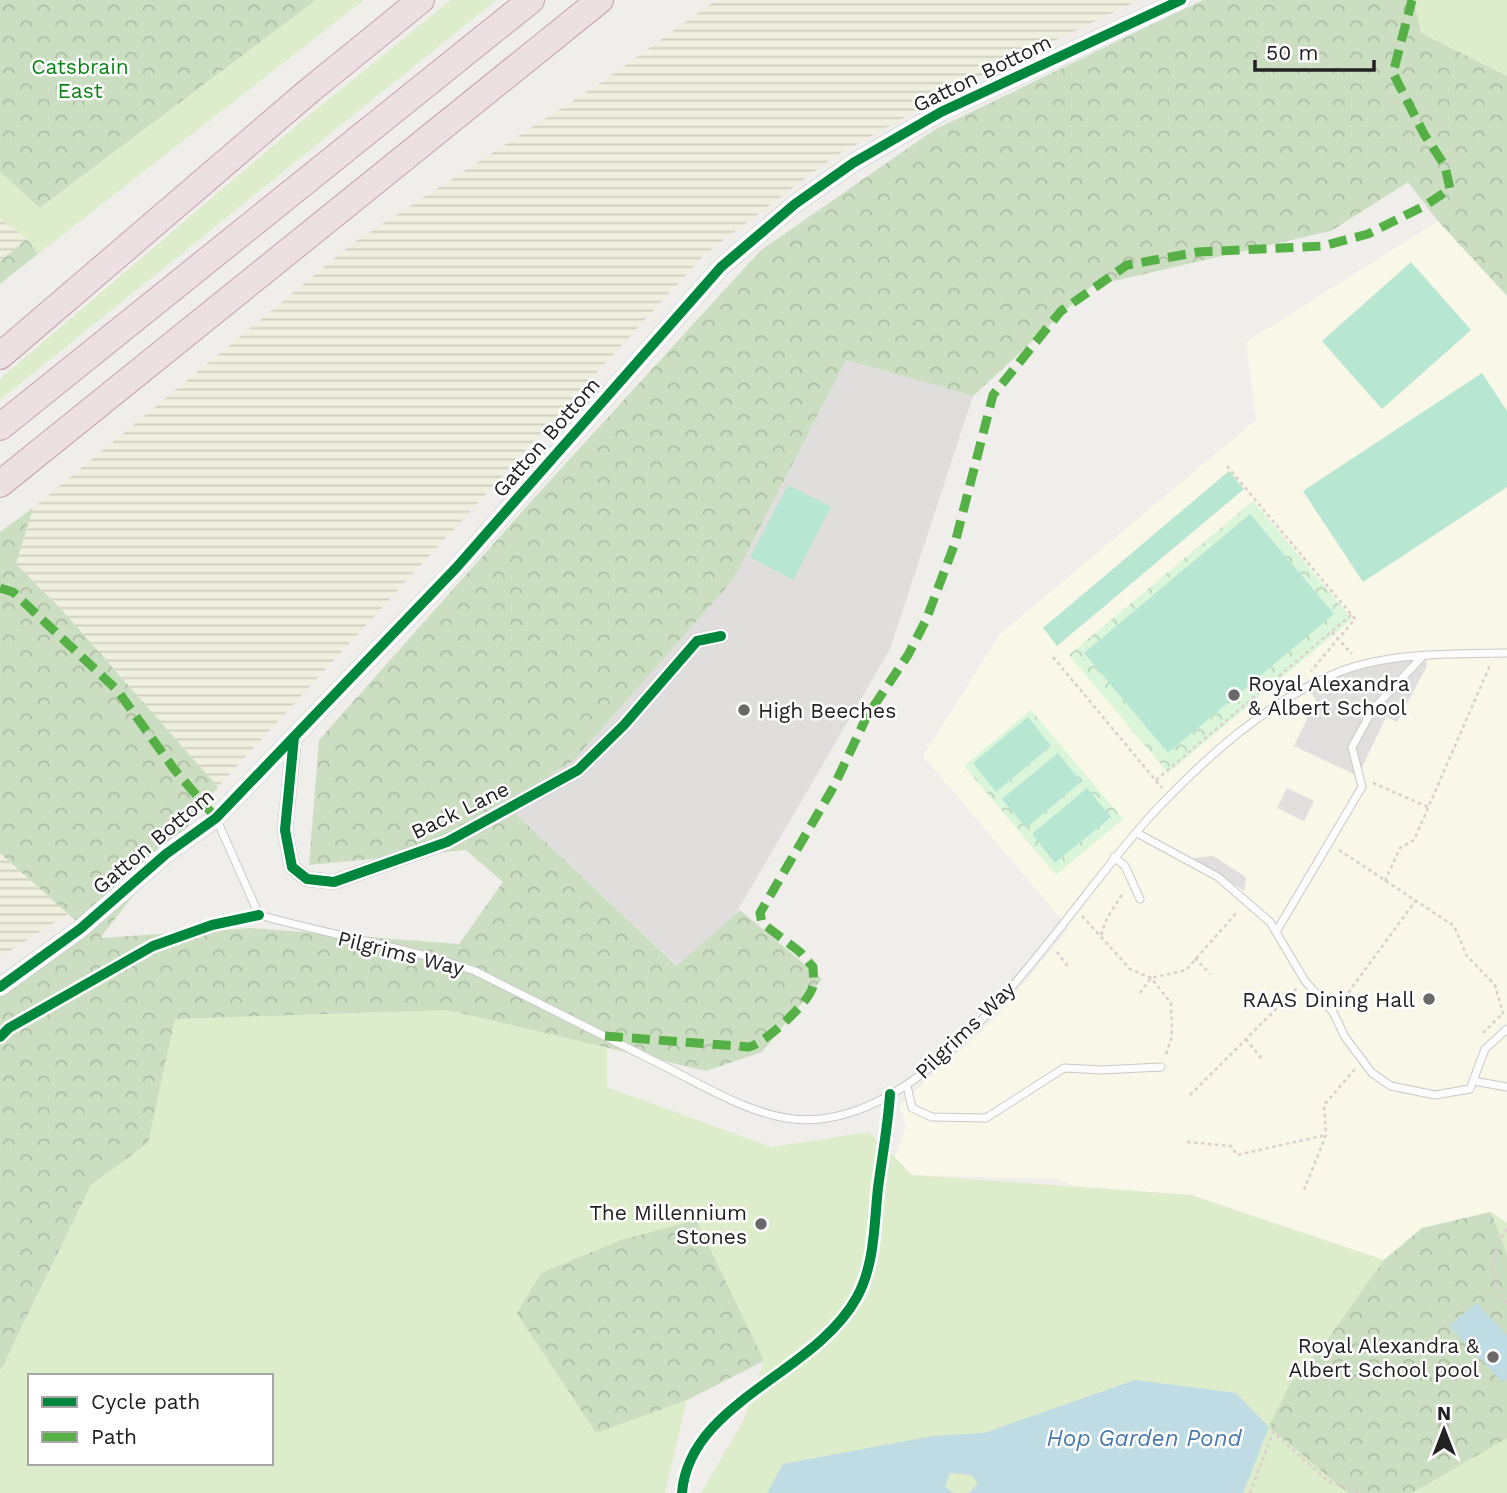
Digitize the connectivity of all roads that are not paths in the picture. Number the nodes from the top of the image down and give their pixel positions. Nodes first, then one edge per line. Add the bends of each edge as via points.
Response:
1 (421, 0) edge
2 (531, 0) edge
3 (600, 0) edge
4 (1181, 0) edge
5 (0, 354) edge
6 (0, 427) edge
7 (0, 484) edge
8 (721, 636) dead end
9 (1507, 653) edge
10 (1423, 657) junction
11 (294, 737) junction
12 (216, 818) junction
13 (1137, 833) junction
14 (1114, 857) junction
15 (1140, 899) dead end
16 (1276, 932) junction
17 (0, 986) edge
18 (1507, 1026) edge
19 (1161, 1067) road end
20 (1474, 1082) junction
21 (907, 1086) junction
22 (1506, 1089) edge
23 (890, 1094) junction
24 (682, 1493) edge

1 - 5 highway
2 - 6 highway
3 - 7 highway
4 - 11 street, Gatton Bottom via 941,112 853,163 795,204 721,267 456,569
8 - 11 street, Back Lane via 697,641 624,725 578,769 447,842 334,882 307,879 292,867 285,830
9 - 10 lane, Pilgrims Way
10 - 13 lane, Pilgrims Way via 1362,664 1306,688 1264,713 1169,796
10 - 16 lane via 1373,709 1352,747 1362,787
11 - 12 street, Gatton Bottom
12 - 17 street, Gatton Bottom via 166,854 80,929
12 - 23 lane, Pilgrims Way via 260,915 433,956 475,971 704,1086 789,1118 827,1120
13 - 14 lane, Pilgrims Way
13 - 16 lane via 1218,877
14 - 15 lane via 1125,866
14 - 21 lane, Pilgrims Way via 1016,982 962,1039
16 - 20 lane via 1305,981 1333,1012 1372,1073 1391,1086 1435,1095 1470,1089
18 - 20 lane via 1485,1049
19 - 21 lane via 1064,1068 986,1118 932,1117 912,1108
20 - 22 lane
21 - 23 lane, Pilgrims Way
23 - 24 lane via 870,1260 858,1296 815,1348 716,1423 684,1470

